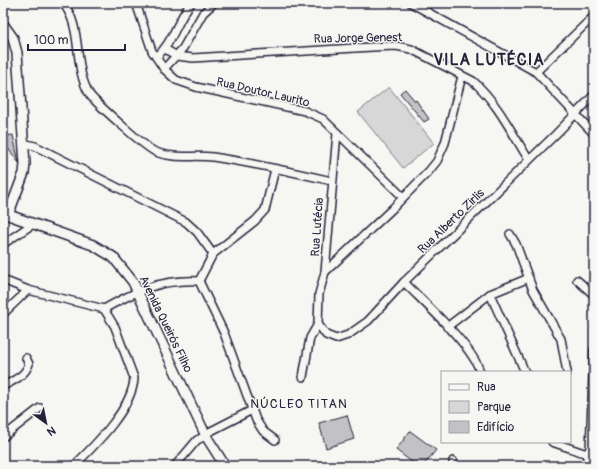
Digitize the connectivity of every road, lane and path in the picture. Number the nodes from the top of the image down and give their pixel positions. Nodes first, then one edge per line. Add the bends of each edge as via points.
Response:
1 (63, 3) edge
2 (136, 3) edge
3 (191, 3) edge
4 (214, 3) edge
5 (411, 3) edge
6 (594, 16) edge
7 (3, 24) edge
8 (165, 49) junction
9 (177, 56) junction
10 (156, 57) junction
11 (164, 69) junction
12 (536, 72) junction
13 (462, 76) junction
14 (594, 95) edge
15 (576, 112) junction
16 (337, 132) junction
17 (594, 134) edge
18 (23, 143) junction
19 (529, 160) junction
20 (275, 169) junction
21 (332, 181) junction
22 (403, 197) junction
23 (5, 214) edge
24 (33, 224) junction
25 (510, 234) dead end
26 (3, 244) edge
27 (213, 254) junction
28 (325, 272) junction
29 (529, 278) junction
30 (3, 280) edge
31 (577, 280) dead end
32 (199, 281) junction
33 (404, 282) junction
34 (28, 290) junction
35 (138, 291) junction
36 (490, 294) junction
37 (594, 295) edge
38 (104, 309) junction
39 (3, 314) edge
40 (318, 324) junction
41 (447, 327) junction
42 (594, 350) edge
43 (26, 358) dead end
44 (480, 371) edge
45 (526, 371) edge
46 (567, 371) edge
47 (303, 377) dead end
48 (3, 386) edge
49 (40, 408) dead end
50 (252, 410) junction
51 (206, 436) junction
52 (4, 437) edge
53 (275, 440) dead end
54 (555, 443) edge
55 (587, 454) junction
56 (74, 466) edge
57 (175, 466) edge
58 (225, 466) edge
59 (587, 466) edge

1 - 20 street via 74,23 81,67 90,95 140,141 156,152 212,157
2 - 10 street, Rua Doutor Laurito via 149,45
3 - 8 street
4 - 9 street via 203,13
5 - 12 street
6 - 12 street
7 - 18 main road via 13,38 17,53
8 - 9 street, Rua Jorge Genest
8 - 10 street
9 - 11 street
9 - 13 street, Rua Jorge Genest via 193,58 401,46
10 - 11 street, Rua Doutor Laurito
11 - 16 street, Rua Doutor Laurito via 181,83 305,111 323,119
12 - 15 street
13 - 19 street, Rua Jorge Genest via 480,88 492,102
13 - 22 street via 441,154 429,171
14 - 15 street, Rua Alberto Zirlis
15 - 17 street
15 - 19 street, Rua Alberto Zirlis
16 - 21 street, Rua Lutécia
16 - 22 street, Rua Doutor Laurito
18 - 23 main road via 25,169
18 - 27 street via 35,146 186,222
19 - 33 street, Rua Alberto Zirlis
20 - 21 street
20 - 27 street via 265,210
21 - 28 street, Rua Lutécia
22 - 28 street
23 - 24 main road, Avenida Queirós Filho
24 - 26 street
24 - 35 main road, Avenida Queirós Filho via 101,250 120,264
25 - 29 street
27 - 32 street
28 - 40 street, Rua Lutécia via 319,294
29 - 36 street
29 - 46 street via 561,339
30 - 34 street
31 - 37 street
32 - 35 street via 161,284
32 - 50 street via 224,333
33 - 40 street, Rua Alberto Zirlis via 374,314 348,335 331,338
33 - 41 street
34 - 38 street
34 - 39 street
35 - 38 street
35 - 51 main road, Avenida Queirós Filho
36 - 41 street
36 - 45 street
38 - 56 street via 116,327 134,384 115,419
40 - 47 street via 310,338
41 - 44 street via 474,357
42 - 55 street via 590,448
43 - 48 street via 29,364 25,371 19,378
49 - 52 street
50 - 51 street via 209,432
50 - 53 street via 263,431
51 - 57 street via 197,440
51 - 58 main road, Avenida Queirós Filho
54 - 55 street
55 - 59 street

